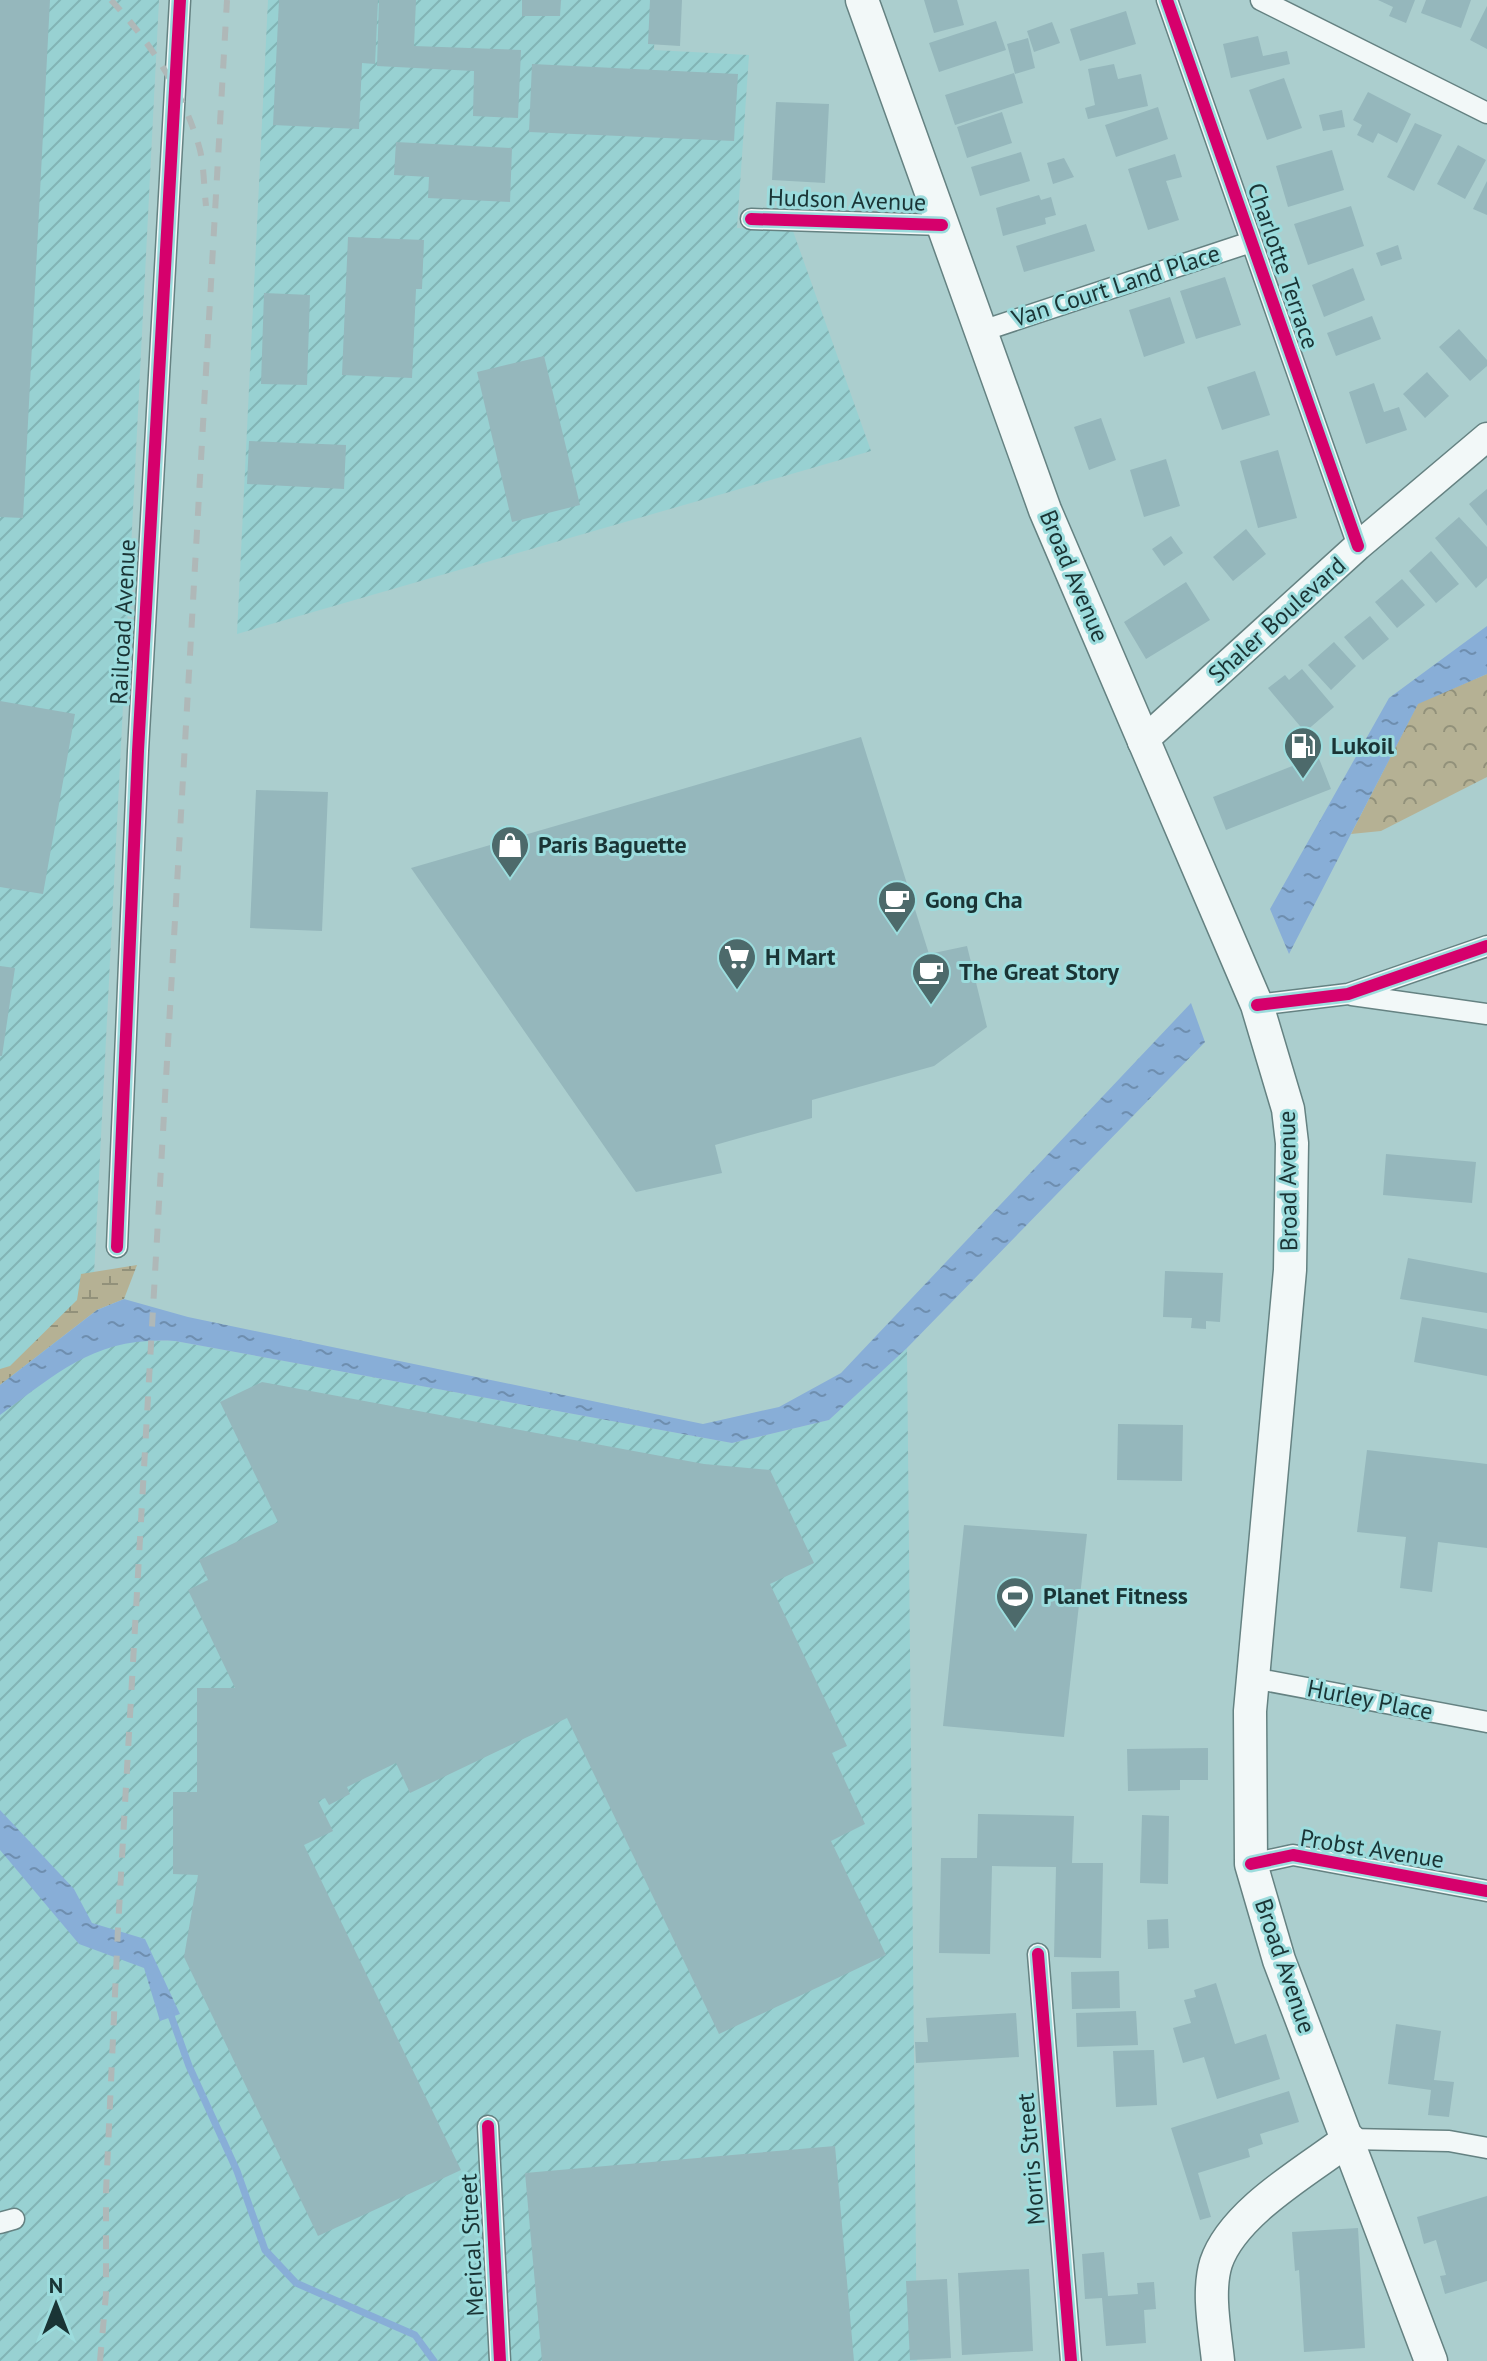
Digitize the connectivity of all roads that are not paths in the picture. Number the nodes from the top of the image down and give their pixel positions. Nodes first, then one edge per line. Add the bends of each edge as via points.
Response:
1 (180, 0) edge
2 (862, 0) edge
3 (1167, 0) edge
4 (1261, 0) edge
5 (1487, 113) edge
6 (751, 219) dead end
7 (942, 225) junction
8 (1251, 242) junction
9 (982, 331) junction
10 (1487, 437) edge
11 (1358, 546) junction
12 (1142, 742) junction
13 (1487, 946) edge
14 (1348, 994) junction
15 (1257, 1005) junction
16 (1487, 1014) edge
17 (117, 1247) dead end
18 (1253, 1678) junction
19 (1487, 1722) edge
20 (1251, 1864) junction
21 (1487, 1891) edge
22 (1038, 1954) dead end
23 (488, 2126) dead end
24 (1349, 2139) junction
25 (1487, 2148) edge
26 (500, 2361) edge
27 (1071, 2361) edge
28 (1218, 2361) edge
29 (1431, 2361) edge

1 - 17 street, Railroad Avenue via 138,751
2 - 7 main road, Broad Avenue
3 - 8 street, Charlotte Terrace
4 - 5 street
6 - 7 street, Hudson Avenue
7 - 9 main road, Broad Avenue
8 - 9 street, Van Court Land Place
8 - 11 street, Charlotte Terrace
9 - 12 main road, Broad Avenue via 1045,510
10 - 11 street, Shaler Boulevard
11 - 12 street, Shaler Boulevard
12 - 15 main road, Broad Avenue
13 - 14 street
14 - 15 street
14 - 16 street
15 - 18 main road, Broad Avenue via 1288,1109 1292,1143 1290,1270
18 - 19 street, Hurley Place
18 - 20 main road, Broad Avenue
20 - 21 street, Probst Avenue via 1293,1855
20 - 24 main road, Broad Avenue via 1279,1960
22 - 27 street, Morris Street
23 - 26 street, Merical Street
24 - 25 street via 1449,2141
24 - 28 main road via 1256,2209 1232,2234 1216,2264 1213,2289
24 - 29 main road, Broad Avenue

